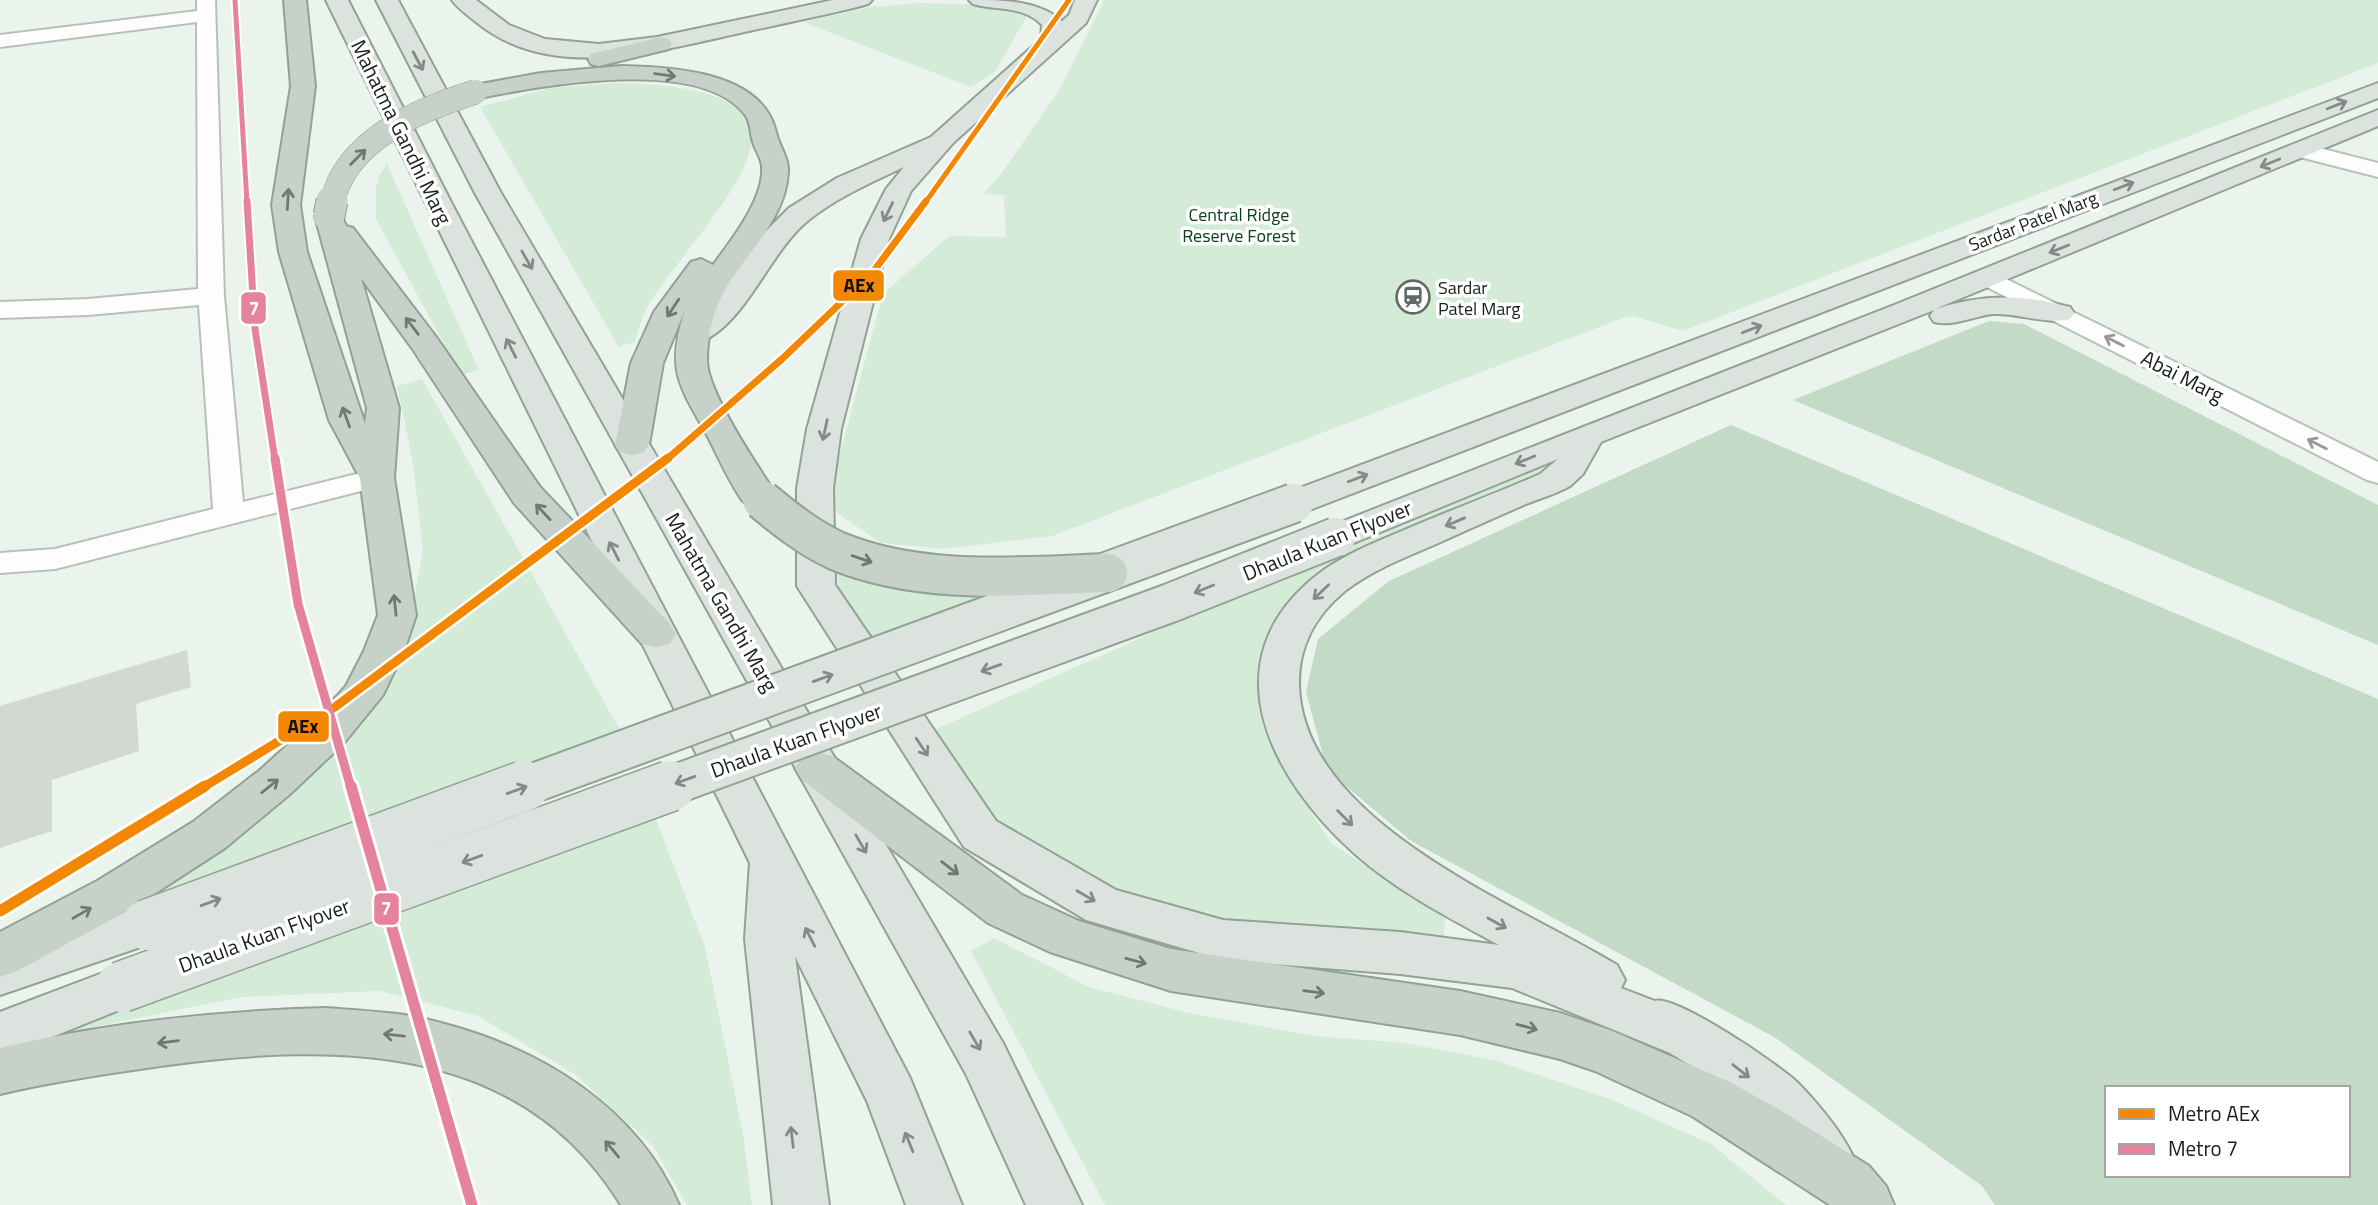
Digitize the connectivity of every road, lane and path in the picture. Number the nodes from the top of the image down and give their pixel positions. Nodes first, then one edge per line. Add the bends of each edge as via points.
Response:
1 (295, 0) edge
2 (337, 0) edge
3 (387, 0) edge
4 (463, 0) edge
5 (980, 0) edge
6 (1086, 0) edge
7 (876, 1) edge
8 (853, 2) edge
9 (206, 7) edge
10 (0, 41) edge
11 (1052, 43) junction
12 (661, 44) junction
13 (587, 68) junction
14 (2378, 90) edge
15 (2378, 117) edge
16 (950, 133) junction
17 (2330, 138) junction
18 (765, 143) junction
19 (2300, 150) junction
20 (2378, 163) edge
21 (2378, 170) edge
22 (329, 216) junction
23 (1988, 278) junction
24 (211, 296) junction
25 (0, 310) edge
26 (2059, 313) junction
27 (693, 334) junction
28 (1743, 375) junction
29 (1588, 435) junction
30 (632, 445) junction
31 (2378, 474) edge
32 (377, 478) junction
33 (229, 516) junction
34 (0, 563) edge
35 (1108, 573) junction
36 (656, 634) junction
37 (817, 768) junction
38 (771, 860) junction
39 (0, 956) edge
40 (0, 974) edge
41 (0, 1035) edge
42 (1683, 1035) junction
43 (0, 1071) edge
44 (1857, 1195) edge
45 (651, 1205) edge
46 (801, 1205) edge
47 (934, 1205) edge
48 (1054, 1205) edge

32 -> 1 highway via 346,420 293,252 286,205 303,86
36 -> 2 main road, Mahatma Gandhi Marg
3 -> 30 main road, Mahatma Gandhi Marg via 488,192
4 - 12 main road via 507,34 542,45 608,49
5 - 11 main road via 1040,11 1053,24
6 - 11 main road via 1078,18
7 - 8 main road
8 - 12 main road
9 - 10 street
9 - 24 street
11 - 16 main road
12 - 13 highway
13 -> 18 highway via 666,75 724,89 755,112
22 -> 13 highway, bridge via 335,187 361,153 413,116 475,92
35 -> 14 main road, Sardar Patel Marg, bridge
15 - 17 main road, Sardar Patel Marg
16 - 27 main road via 846,184 799,214 776,237 723,310
16 -> 42 main road via 900,189 875,239 814,488 816,586 980,834 1102,906 1223,940 1400,953 1516,968
17 - 19 main road, Sardar Patel Marg
17 - 20 street
18 - 27 highway via 775,166 767,203 700,305
18 -> 30 highway via 752,188 669,312 647,363
19 - 21 street
19 -> 23 main road, Sardar Patel Marg
22 - 32 highway via 383,408
36 -> 22 highway via 527,495 425,344
23 - 26 street, Abai Marg
23 - 28 main road, Sardar Patel Marg
24 - 25 street
24 - 33 street
26 - 28 main road via 2007,303 1975,305 1785,369
31 -> 26 street, Abai Marg
27 -> 35 highway, bridge via 694,385 754,492 783,519 811,536 897,569 958,576
28 - 29 main road, Dhaula Kuan Flyover
29 -> 41 main road, Dhaula Kuan Flyover, bridge via 1170,603
29 -> 42 main road via 1562,476 1371,559 1327,586 1307,606 1286,640 1278,679 1280,707 1303,765 1336,809 1381,852 1437,890 1589,973
30 - 37 main road, Mahatma Gandhi Marg
32 - 33 street
39 -> 32 highway via 114,895 209,835 275,782 362,695 397,615
33 - 34 street via 55,559
40 -> 35 main road, bridge via 147,925
36 - 38 main road, Mahatma Gandhi Marg
37 -> 44 highway via 1005,909 1067,938 1171,970 1460,1013 1560,1036 1610,1053 1711,1099
37 -> 48 main road, Mahatma Gandhi Marg via 985,1059
46 -> 38 main road via 769,939
47 -> 38 main road, Mahatma Gandhi Marg via 891,1095
42 -> 44 main road via 1731,1063 1778,1100
45 -> 43 highway via 611,1146 569,1106 521,1075 468,1052 409,1037 346,1030 206,1036

